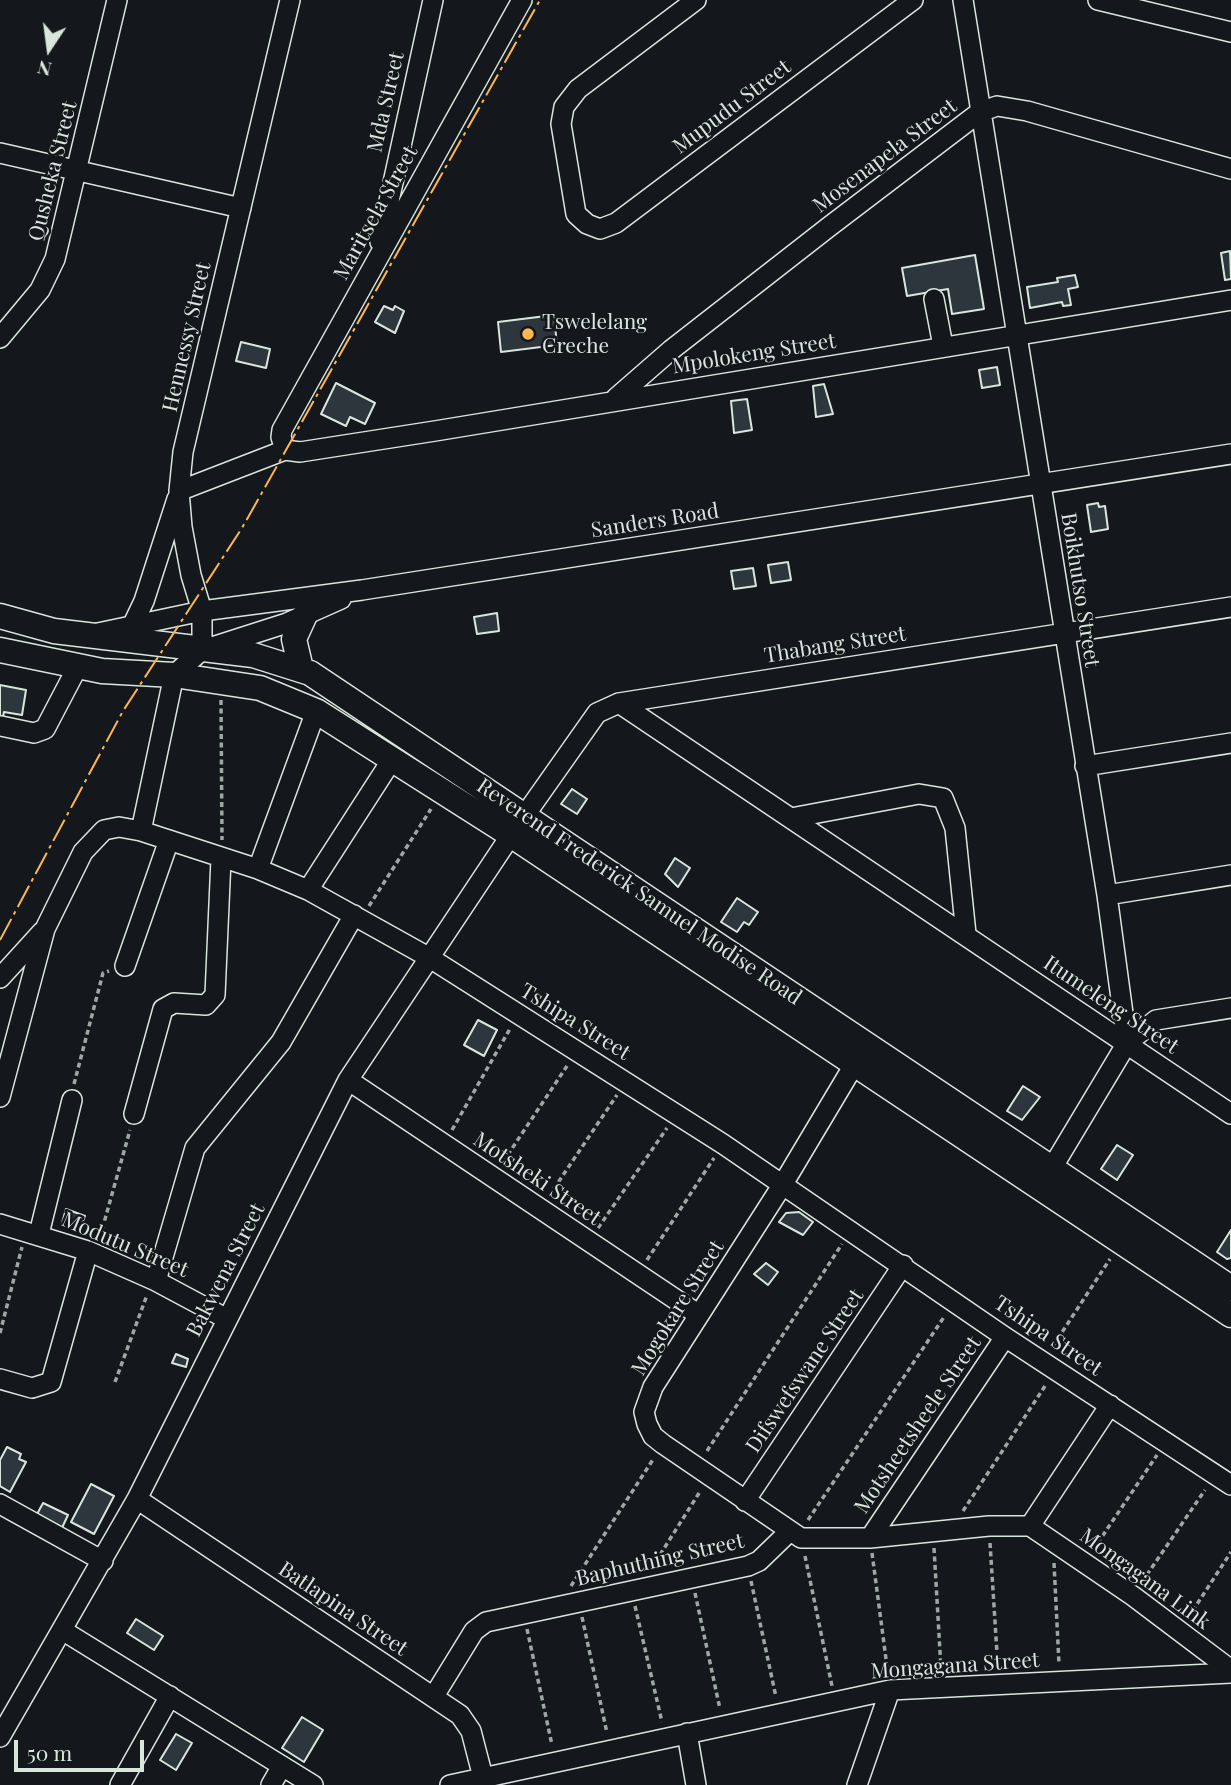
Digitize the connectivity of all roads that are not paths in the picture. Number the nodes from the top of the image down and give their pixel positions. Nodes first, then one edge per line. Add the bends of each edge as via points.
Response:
1 (117, 0) edge
2 (290, 0) edge
3 (433, 0) edge
4 (522, 0) edge
5 (696, 0) edge
6 (912, 0) edge
7 (963, 0) edge
8 (1098, 0) edge
9 (1231, 32) edge
10 (980, 112) junction
11 (0, 153) edge
12 (1231, 169) edge
13 (78, 170) junction
14 (241, 208) junction
15 (378, 256) junction
16 (934, 299) dead end
17 (1231, 300) edge
18 (1016, 335) junction
19 (0, 338) edge
20 (943, 346) junction
21 (615, 399) junction
22 (285, 450) junction
23 (1231, 454) edge
24 (1041, 484) junction
25 (179, 491) junction
26 (362, 590) junction
27 (1231, 607) edge
28 (202, 611) junction
29 (305, 615) junction
30 (0, 616) edge
31 (133, 624) junction
32 (1063, 631) junction
33 (87, 636) junction
34 (0, 650) edge
35 (202, 650) junction
36 (78, 666) junction
37 (301, 670) junction
38 (174, 674) junction
39 (619, 704) junction
40 (316, 710) junction
41 (1, 726) edge
42 (1231, 743) edge
43 (393, 758) junction
44 (1085, 766) junction
45 (791, 818) junction
46 (518, 825) junction
47 (141, 831) junction
48 (169, 840) junction
49 (222, 859) junction
50 (258, 869) junction
51 (1231, 875) edge
52 (308, 890) junction
53 (1107, 895) junction
54 (357, 917) junction
55 (45, 929) junction
56 (966, 934) junction
57 (430, 958) junction
58 (125, 966) road end
59 (0, 978) edge
60 (1231, 1008) edge
61 (1127, 1043) junction
62 (854, 1065) junction
63 (348, 1080) junction
64 (0, 1097) edge
65 (72, 1100) road end
66 (134, 1114) road end
67 (1231, 1114) edge
68 (1052, 1168) junction
69 (783, 1184) junction
70 (0, 1224) edge
71 (33, 1232) junction
72 (92, 1253) junction
73 (903, 1265) junction
74 (155, 1280) junction
75 (1231, 1287) edge
76 (699, 1315) junction
77 (1231, 1315) edge
78 (227, 1319) junction
79 (1005, 1337) junction
80 (0, 1379) edge
81 (1110, 1405) junction
82 (1224, 1479) edge
83 (137, 1499) junction
84 (746, 1501) junction
85 (0, 1504) edge
86 (1030, 1526) junction
87 (796, 1535) junction
88 (870, 1538) junction
89 (103, 1561) junction
90 (62, 1630) junction
91 (1231, 1671) edge
92 (890, 1690) junction
93 (170, 1696) junction
94 (434, 1696) junction
95 (687, 1733) junction
96 (0, 1737) edge
97 (282, 1766) junction
98 (484, 1781) edge
99 (120, 1785) edge
100 (271, 1785) edge
101 (313, 1785) edge
102 (450, 1785) edge
103 (696, 1785) edge
104 (857, 1785) edge

1 - 13 street, Qusheka Street
2 - 14 street, Hennessy Street
3 - 15 street, Mda Street
4 - 15 street, Maritsela Street
5 - 6 street, Mupudu Street via 578,89 564,107 561,124 576,214 593,227 610,227
7 - 10 street, Boikhutso Street
8 - 9 street
10 - 12 street, Mosenapela Street via 1003,105
10 - 18 street, Boikhutso Street
10 - 21 street, Mosenapela Street via 671,350
11 - 13 street
13 - 14 street
13 - 19 street, Qusheka Street via 48,275
14 - 25 street, Hennessy Street via 183,452
15 - 22 street, Maritsela Street via 282,430
16 - 20 street
17 - 18 street, Mpolokeng Street
18 - 20 street, Mpolokeng Street
18 - 24 street, Boikhutso Street
20 - 21 street, Mpolokeng Street
21 - 22 street, Mpolokeng Street via 327,448
22 - 25 street, Mpolokeng Street
23 - 24 street, Sanders Road
24 - 26 street, Sanders Road
24 - 32 street, Boikhutso Street
25 - 28 street, Hennessy Street via 191,575
25 - 31 street
26 - 28 street, Sanders Road
26 - 29 street
27 - 32 street, Thabang Street
28 - 31 street, Sanders Road
28 - 35 street, Hennessy Street
29 - 35 street
29 - 37 main road via 294,639
30 - 33 main road, Reverend Frederick Samuel Modise Road
31 - 33 street, Sanders Road
32 - 39 street, Thabang Street
32 - 44 street, Boikhutso Street
33 - 35 main road, Reverend Frederick Samuel Modise Road
34 - 36 main road, Reverend Frederick Samuel Modise Road
35 - 37 main road, Reverend Frederick Samuel Modise Road via 253,655
35 - 38 street
36 - 38 main road, Reverend Frederick Samuel Modise Road
36 - 41 street via 45,729 34,733
37 - 46 main road, Reverend Frederick Samuel Modise Road via 362,706
38 - 40 main road, Reverend Frederick Samuel Modise Road via 260,688
38 - 47 street
39 - 45 street, Itumeleng Street
39 - 46 street, Thabang Street via 588,722
40 - 43 main road, Reverend Frederick Samuel Modise Road
40 - 50 street
42 - 44 street
43 - 46 main road, Reverend Frederick Samuel Modise Road via 444,791
43 - 52 street
44 - 53 street, Boikhutso Street
45 - 56 street, Itumeleng Street
45 - 56 street via 919,794 943,799 955,828
46 - 57 street, Bakwena Street
46 - 62 main road, Reverend Frederick Samuel Modise Road
46 - 68 main road, Reverend Frederick Samuel Modise Road
47 - 48 street, Tshipa Street
47 - 55 street, Tshipa Street via 119,827 98,834 83,852
48 - 49 street, Tshipa Street
48 - 58 street
49 - 50 street, Tshipa Street
49 - 66 street via 215,995 206,1005 174,1003 163,1009
50 - 52 street, Tshipa Street
51 - 53 street
52 - 54 street, Tshipa Street
53 - 61 street, Boikhutso Street
54 - 57 street, Tshipa Street
54 - 74 street via 281,1042 195,1148
55 - 59 street
55 - 64 street, Tshipa Street
56 - 61 street, Itumeleng Street
57 - 63 street, Bakwena Street
57 - 69 street, Tshipa Street
60 - 61 street via 1156,1020
61 - 67 street, Itumeleng Street
61 - 68 street
62 - 69 street, Mogokare Street
62 - 77 main road, Reverend Frederick Samuel Modise Road
63 - 76 street, Motsheki Street
63 - 78 street, Bakwena Street
65 - 71 street
68 - 75 main road, Reverend Frederick Samuel Modise Road
69 - 73 street, Tshipa Street
69 - 76 street, Mogokare Street
70 - 71 street, Modutu Street
71 - 72 street, Modutu Street
72 - 74 street, Modutu Street
72 - 80 street via 51,1382 32,1388
73 - 79 street, Tshipa Street
73 - 84 street, Difswefswane Street
74 - 78 street, Modutu Street
76 - 84 street, Mogokare Street via 653,1387 644,1412 653,1436
78 - 83 street, Bakwena Street
79 - 81 street, Tshipa Street
79 - 88 street, Motsheetsheele Street
81 - 82 street, Tshipa Street
81 - 86 street
83 - 89 street, Bakwena Street
83 - 94 street, Batlapina Street
84 - 87 street, Mogokare Street
85 - 89 street
86 - 88 street
86 - 91 street, Mongagana Link via 1133,1595
87 - 88 street
87 - 94 street, Baphuthing Street via 748,1566 486,1622 474,1630
89 - 90 street, Bakwena Street
90 - 93 street
90 - 96 street, Bakwena Street
91 - 92 street, Mongagana Street
92 - 95 street, Mongagana Street
92 - 104 street
93 - 97 street
93 - 99 street
94 - 98 street, Batlapina Street via 467,1722
95 - 98 street, Mongagana Street
95 - 103 street
97 - 100 street
97 - 101 street
98 - 102 street, Mongagana Street

